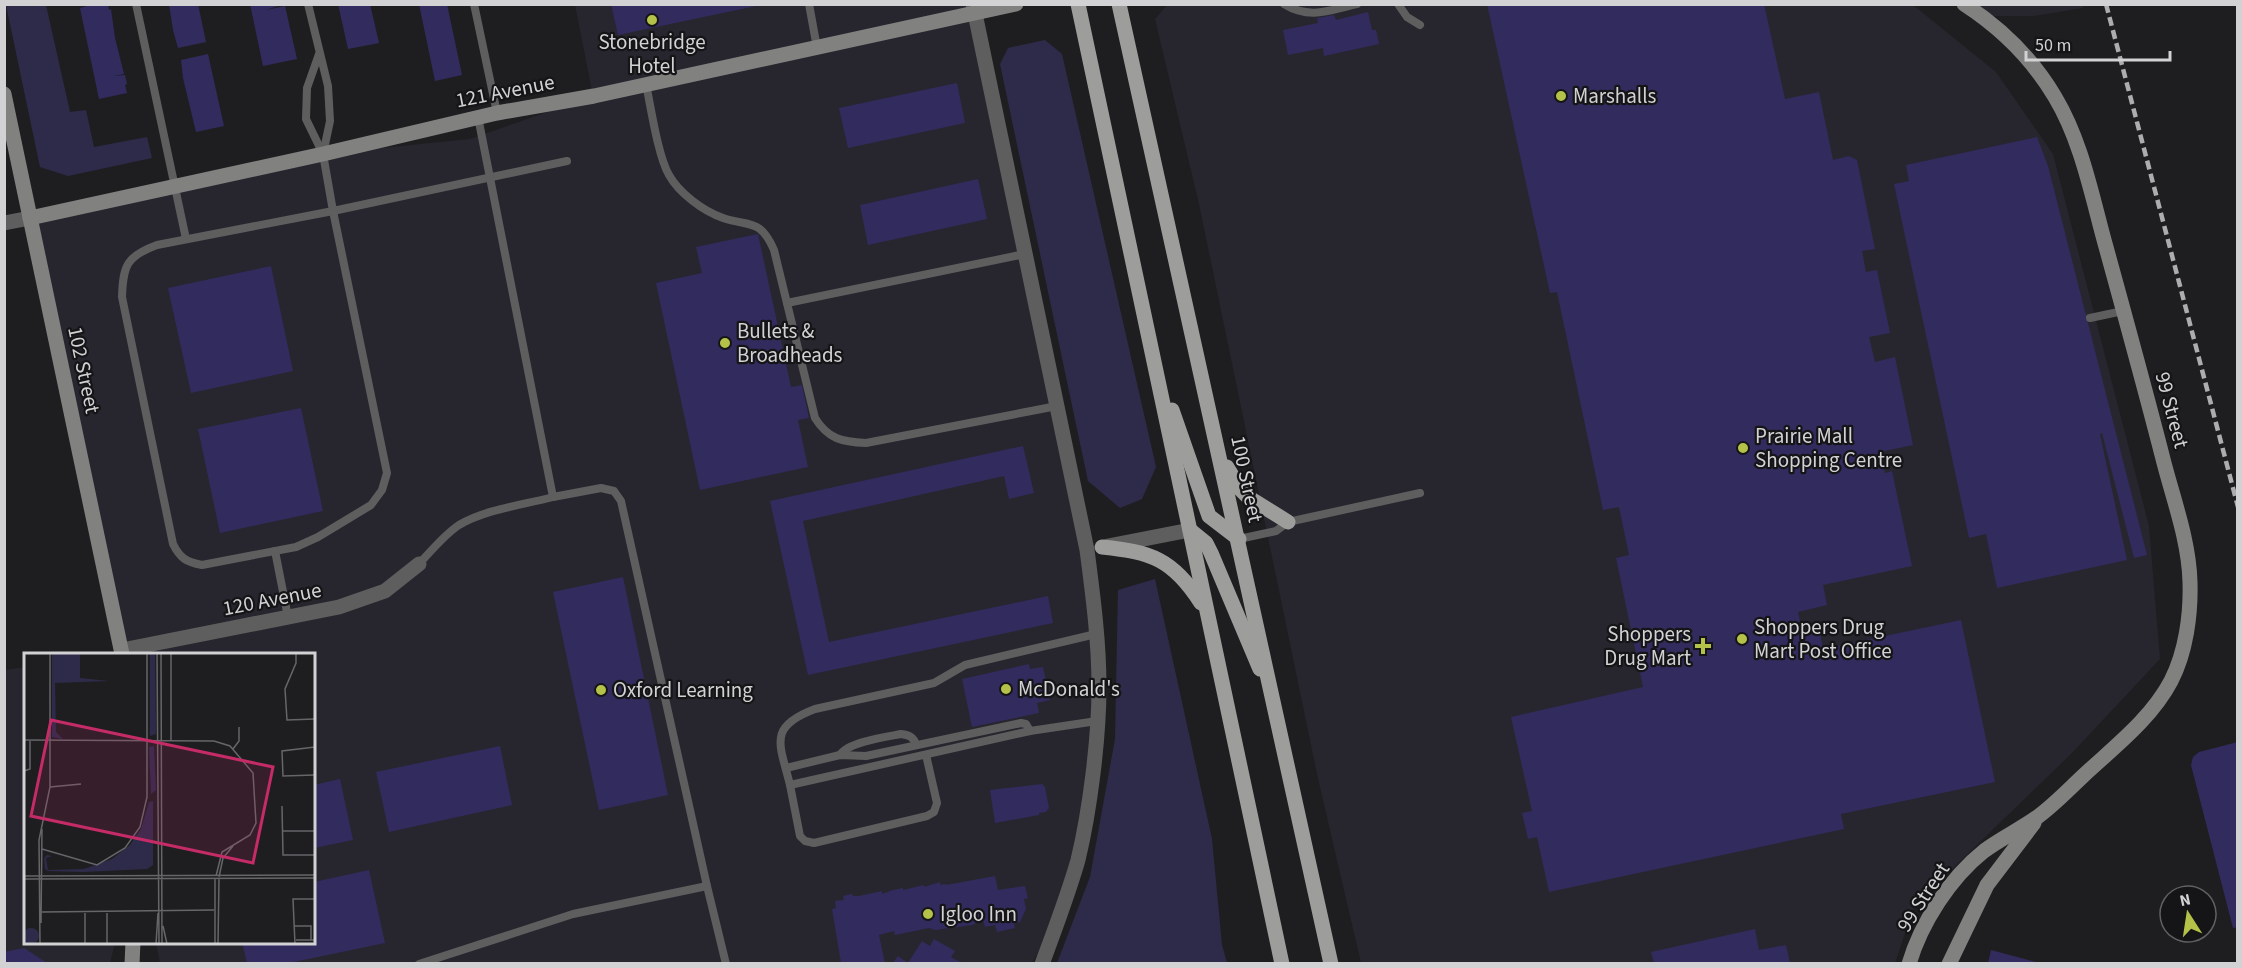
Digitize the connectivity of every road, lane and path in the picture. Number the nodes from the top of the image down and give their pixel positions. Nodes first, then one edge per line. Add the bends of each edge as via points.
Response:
1 (136, 4) edge
2 (308, 4) edge
3 (474, 4) edge
4 (808, 4) edge
5 (1016, 4) edge
6 (1078, 4) edge
7 (1119, 4) edge
8 (1284, 4) edge
9 (1357, 4) edge
10 (1398, 4) edge
11 (1964, 4) edge
12 (974, 9) edge
13 (1420, 25) dead end
14 (817, 48) junction
15 (319, 54) junction
16 (646, 84) junction
17 (4, 93) edge
18 (497, 113) junction
19 (478, 117) junction
20 (323, 154) junction
21 (567, 161) dead end
22 (489, 177) junction
23 (175, 186) junction
24 (333, 211) junction
25 (30, 218) junction
26 (4, 223) edge
27 (186, 239) junction
28 (1025, 254) junction
29 (787, 303) junction
30 (2123, 311) junction
31 (2090, 318) dead end
32 (1150, 347) junction
33 (1057, 406) junction
34 (1220, 456) junction
35 (1420, 493) dead end
36 (553, 497) junction
37 (1288, 522) junction
38 (1190, 530) junction
39 (1239, 539) junction
40 (1095, 549) junction
41 (275, 551) junction
42 (419, 564) joint
43 (1205, 610) junction
44 (288, 617) junction
45 (1096, 634) junction
46 (122, 652) edge
47 (1274, 702) junction
48 (1097, 721) junction
49 (1030, 731) junction
50 (916, 745) junction
51 (840, 755) junction
52 (926, 755) junction
53 (786, 768) junction
54 (790, 785) junction
55 (2038, 817) junction
56 (707, 886) junction
57 (133, 944) edge
58 (132, 963) edge
59 (419, 963) edge
60 (726, 963) edge
61 (1042, 963) edge
62 (1282, 963) edge
63 (1331, 963) edge
64 (1909, 963) edge
65 (1949, 963) edge

1 - 23 lane
2 - 15 lane
3 - 18 lane
4 - 14 lane
5 - 12 street, 121 Avenue
6 - 32 main road
7 - 34 main road, 100 Street
8 - 9 lane via 1308,14
10 - 13 lane via 1407,17
11 - 30 street, 99 Street via 2009,40 2056,98 2082,158
12 - 14 street, 121 Avenue
12 - 28 street
14 - 16 street, 121 Avenue
15 - 20 lane via 328,86 330,121
15 - 20 lane via 308,88 306,119
16 - 18 street, 121 Avenue
16 - 29 lane via 669,175 709,212 751,223 768,236
17 - 25 street, 102 Street
18 - 19 street, 121 Avenue
19 - 20 street, 121 Avenue
19 - 22 lane
20 - 23 street, 121 Avenue
20 - 24 lane
21 - 22 lane
22 - 24 lane
22 - 36 lane
23 - 25 street, 121 Avenue
23 - 27 lane
24 - 27 lane
24 - 41 lane via 387,473 382,490 371,505 318,537
25 - 26 street, 121 Avenue
25 - 46 street, 102 Street
27 - 41 lane via 140,251 130,259 124,271 122,297 173,544 180,557 202,565
28 - 29 lane
28 - 33 street
29 - 33 lane via 815,418 837,441 866,443
30 - 31 lane
30 - 55 street, 99 Street via 2186,549 2190,582 2188,620 2181,659 2158,701 2132,731
32 - 38 main road
32 - 39 main road via 1204,507 1218,525
33 - 40 street
34 - 37 main road via 1240,489
34 - 39 main road, 100 Street
35 - 37 lane
36 - 42 lane via 476,517 458,526
36 - 56 lane via 602,488 614,490 621,501
37 - 39 lane via 1276,531
38 - 40 street
38 - 43 main road
38 - 47 main road via 1206,543 1211,553
39 - 47 main road, 100 Street
40 - 43 main road via 1143,552 1156,558 1179,576
40 - 45 street
41 - 44 lane
42 - 44 street, 120 Avenue via 385,591 339,607
43 - 62 main road
44 - 46 street, 120 Avenue
45 - 48 street
45 - 53 lane via 964,665 934,683 798,715 782,731 780,741
47 - 63 main road, 100 Street
48 - 49 lane
48 - 61 street via 1078,859
49 - 50 lane via 1021,723
49 - 52 lane
50 - 51 lane via 866,756
50 - 51 lane via 909,735 902,734 855,745
51 - 53 lane
52 - 54 lane
52 - 54 lane via 937,803 934,812 814,843 800,836
53 - 54 lane
55 - 64 street, 99 Street via 1983,852 1965,870 1925,926
55 - 65 street, 99 Street via 1987,885
56 - 59 lane via 573,915
56 - 60 lane
57 - 58 street

